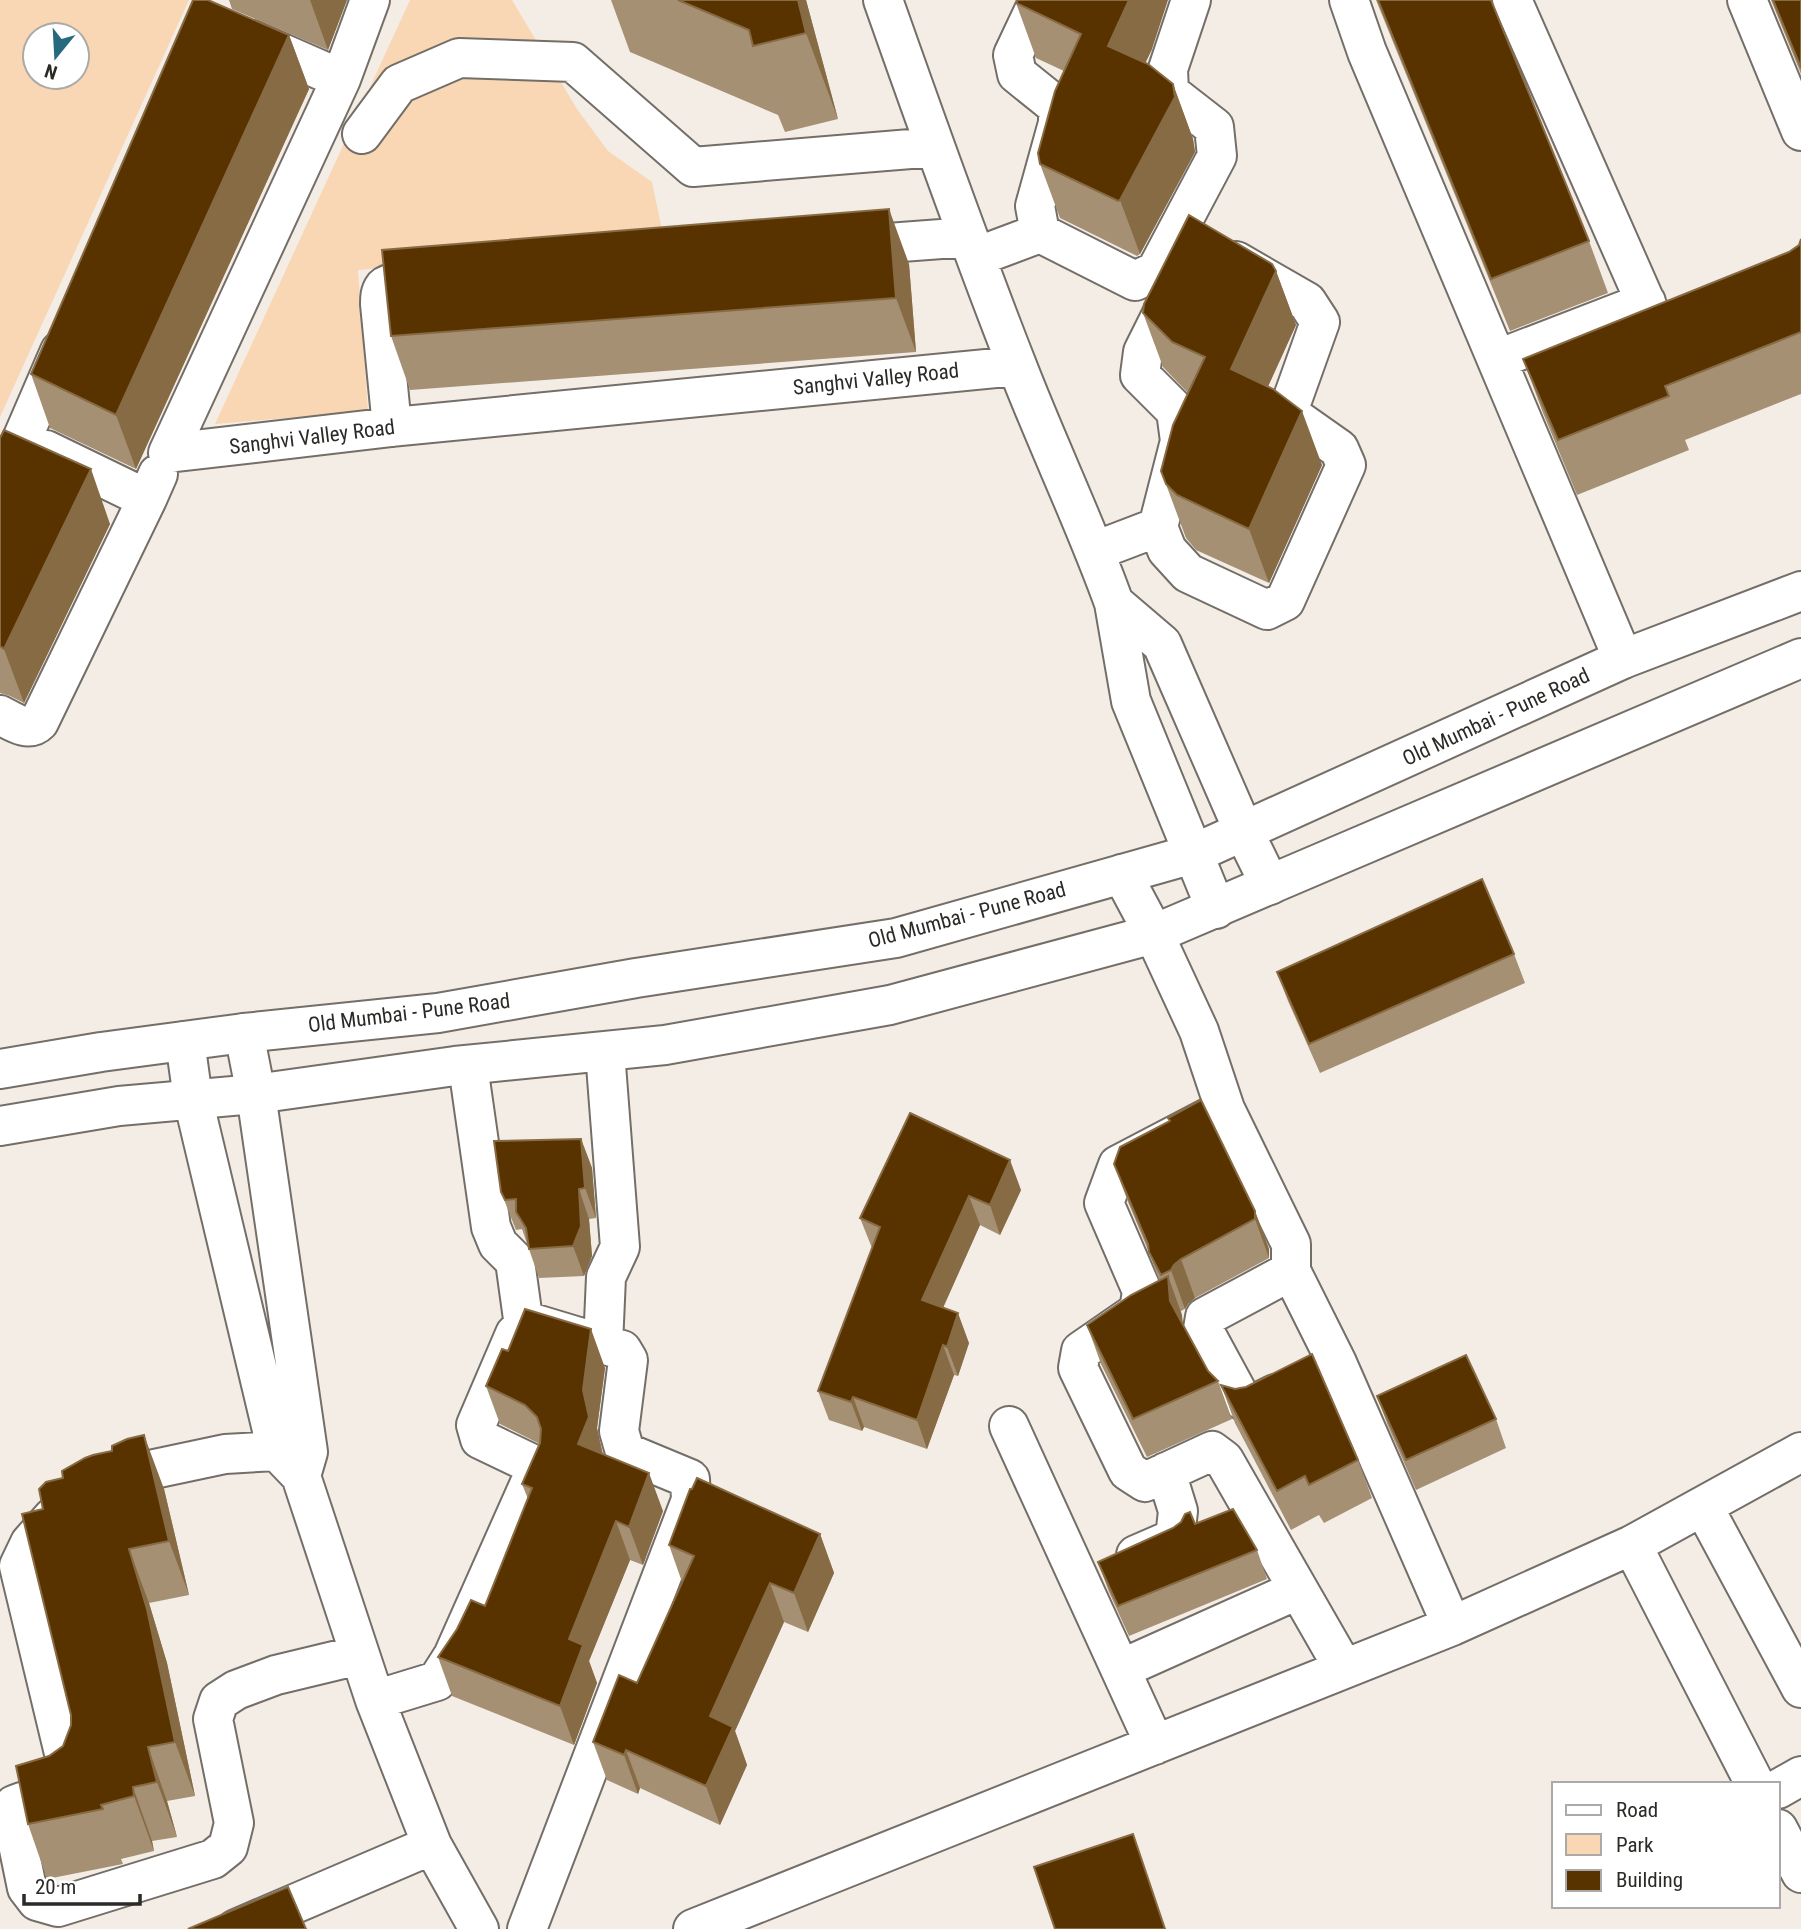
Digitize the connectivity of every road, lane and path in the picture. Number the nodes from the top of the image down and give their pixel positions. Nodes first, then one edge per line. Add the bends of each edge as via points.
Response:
1 (370, 0) edge
2 (883, 0) edge
3 (1039, 0) edge
4 (1191, 0) edge
5 (1349, 0) edge
6 (1512, 0) edge
7 (1747, 0) edge
8 (216, 25) edge
9 (341, 79) junction
10 (1801, 131) edge
11 (362, 134) dead end
12 (934, 147) junction
13 (1041, 233) junction
14 (972, 247) junction
15 (815, 249) edge
16 (475, 276) edge
17 (1646, 302) junction
18 (71, 324) edge
19 (1626, 356) edge
20 (1498, 359) junction
21 (1017, 366) junction
22 (392, 427) junction
23 (22, 439) junction
24 (168, 453) junction
25 (0, 483) edge
26 (148, 499) junction
27 (1158, 527) junction
28 (1095, 551) junction
29 (1801, 592) edge
30 (1114, 603) junction
31 (1801, 658) edge
32 (1623, 659) junction
33 (0, 715) edge
34 (1244, 832) junction
35 (1193, 854) junction
36 (1122, 874) junction
37 (1270, 885) junction
38 (1216, 909) junction
39 (1154, 934) junction
40 (244, 1033) junction
41 (185, 1041) junction
42 (605, 1052) junction
43 (468, 1066) junction
44 (0, 1069) edge
45 (256, 1094) junction
46 (193, 1099) junction
47 (1225, 1109) junction
48 (0, 1126) edge
49 (1291, 1271) junction
50 (524, 1326) junction
51 (603, 1345) junction
52 (1316, 1373) junction
53 (1009, 1426) dead end
54 (1801, 1452) edge
55 (289, 1463) junction
56 (1166, 1472) junction
57 (1703, 1506) junction
58 (1632, 1545) junction
59 (1080, 1580) junction
60 (1297, 1590) junction
61 (1452, 1626) junction
62 (359, 1655) junction
63 (1343, 1669) junction
64 (1121, 1670) junction
65 (1801, 1688) edge
66 (375, 1700) junction
67 (1155, 1745) junction
68 (1801, 1776) edge
69 (1754, 1782) edge
70 (1780, 1788) edge
71 (1780, 1833) edge
72 (432, 1845) junction
73 (1801, 1873) edge
74 (312, 1914) edge
75 (236, 1929) edge
76 (479, 1929) edge
77 (527, 1929) edge
78 (693, 1929) edge

1 - 9 street
2 - 12 street
3 - 13 street via 1013,55 1017,74 1059,107 1035,206
4 - 13 street via 1168,69 1169,92 1214,127 1217,156 1156,271 1135,281
5 - 20 street
6 - 17 street
7 - 10 street
8 - 9 street
9 - 24 street
11 - 12 street via 399,84 459,58 573,62 693,167
12 - 14 street
13 - 14 street
14 - 15 street
14 - 21 street
16 - 22 street via 393,283 381,293
17 - 19 street via 1676,337
17 - 20 street
18 - 23 street
20 - 32 street via 1527,396
21 - 22 street, Sanghvi Valley Road
21 - 28 street
22 - 24 street, Sanghvi Valley Road
23 - 25 street
23 - 26 street
24 - 26 street
26 - 33 street via 39,722 26,727
27 - 27 street via 1180,440 1176,411 1140,375 1143,352 1194,250 1208,244 1307,302 1320,322 1290,406 1295,418 1339,449 1346,465 1285,601 1267,610 1188,573 1167,550
27 - 28 street
28 - 30 street
29 - 32 street, Old Mumbai - Pune Road
30 - 34 street via 1162,644
30 - 35 street via 1131,701
31 - 37 street
32 - 34 street, Old Mumbai - Pune Road
34 - 35 street, Old Mumbai - Pune Road
34 - 37 street
35 - 36 street, Old Mumbai - Pune Road
35 - 38 street
36 - 39 street
36 - 40 street, Old Mumbai - Pune Road via 896,938 438,1013
37 - 38 street
38 - 39 street
39 - 42 street via 890,1005
39 - 47 street via 1199,1031
40 - 41 street, Old Mumbai - Pune Road
40 - 45 street
41 - 44 street, Old Mumbai - Pune Road
41 - 46 street
42 - 43 street
42 - 51 street via 620,1247 606,1277
43 - 45 street
43 - 50 street via 491,1227 498,1244 515,1261
45 - 46 street
45 - 55 street via 308,1452
46 - 48 street
46 - 55 street
47 - 49 street via 1291,1244
47 - 56 street via 1118,1165 1104,1203 1142,1291 1141,1301 1139,1311 1081,1351 1078,1368 1128,1471 1145,1482
49 - 52 street
49 - 52 street via 1205,1317 1203,1329 1241,1399 1251,1406
50 - 51 street via 529,1322
50 - 66 street via 516,1334 476,1425 480,1439 530,1463 534,1474 453,1656 436,1681
51 - 77 street via 622,1350 628,1360 619,1431 625,1451 690,1479 691,1500
52 - 61 street
53 - 59 street
54 - 57 street
55 - 62 street
55 - 62 street via 225,1454 140,1472 53,1517 30,1543 19,1566 69,1774 66,1787 57,1793 14,1805 12,1815 27,1888 37,1901 58,1907 213,1859 228,1847 234,1824 213,1719 219,1701 276,1675
56 - 59 street via 1178,1511 1175,1538
56 - 60 street via 1212,1451 1224,1460
57 - 58 street
57 - 65 street
58 - 61 street
58 - 69 street
59 - 64 street
60 - 63 street
60 - 64 street
61 - 63 street
62 - 66 street
63 - 67 street
64 - 67 street
66 - 72 street
67 - 78 street
68 - 70 street
71 - 73 street
72 - 74 street
72 - 76 street
74 - 75 street

